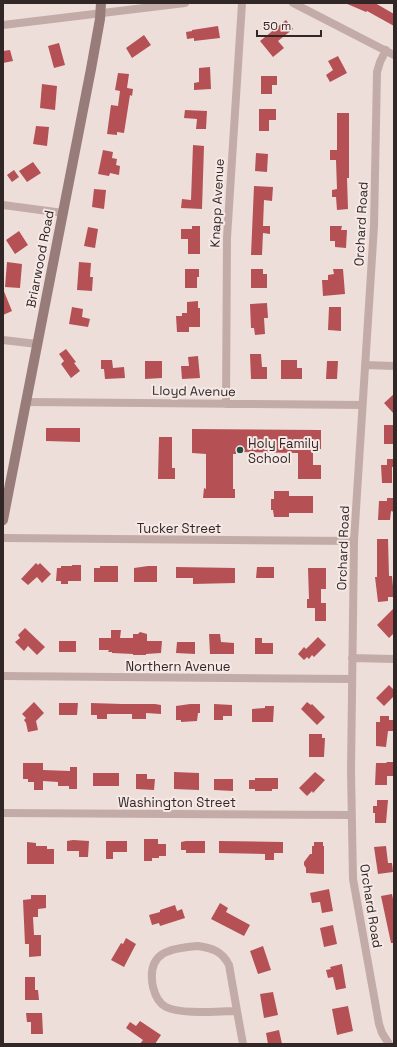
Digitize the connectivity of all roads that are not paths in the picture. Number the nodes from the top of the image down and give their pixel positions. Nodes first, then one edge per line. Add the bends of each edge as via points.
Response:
1 (185, 3) edge
2 (242, 3) edge
3 (293, 3) edge
4 (101, 8) edge
5 (3, 25) edge
6 (386, 50) junction
7 (394, 54) edge
8 (3, 205) edge
9 (63, 213) junction
10 (3, 340) edge
11 (37, 344) junction
12 (364, 365) junction
13 (394, 366) edge
14 (26, 402) junction
15 (226, 404) junction
16 (362, 405) junction
17 (7, 477) edge
18 (3, 520) edge
19 (3, 538) edge
20 (354, 541) junction
21 (352, 658) junction
22 (394, 659) edge
23 (3, 676) edge
24 (352, 679) junction
25 (3, 813) edge
26 (351, 815) junction
27 (237, 1012) junction
28 (243, 1044) edge
29 (389, 1044) edge

1 - 4 street
2 - 15 street, Knapp Avenue via 227,238
3 - 6 street
4 - 5 street
4 - 9 street, Briarwood Road
6 - 7 street
6 - 12 street, Orchard Road via 377,72 374,226
8 - 9 street
9 - 11 street, Briarwood Road
10 - 11 street
11 - 14 street, Briarwood Road
12 - 13 street
12 - 16 street, Orchard Road
14 - 15 street, Lloyd Avenue
14 - 17 street, Briarwood Road
15 - 16 street, Lloyd Avenue
16 - 20 street, Orchard Road
17 - 18 street, Briarwood Road
19 - 20 street, Tucker Street
20 - 21 street, Orchard Road
21 - 22 street
21 - 24 street, Orchard Road
23 - 24 street, Northern Avenue
24 - 26 street, Orchard Road
25 - 26 street, Washington Street
26 - 29 street, Orchard Road via 353,879 379,1024
27 - 27 street via 229,965 216,950 198,946 178,947 162,954 154,963 154,990 157,999 166,1007 179,1011
27 - 28 street

